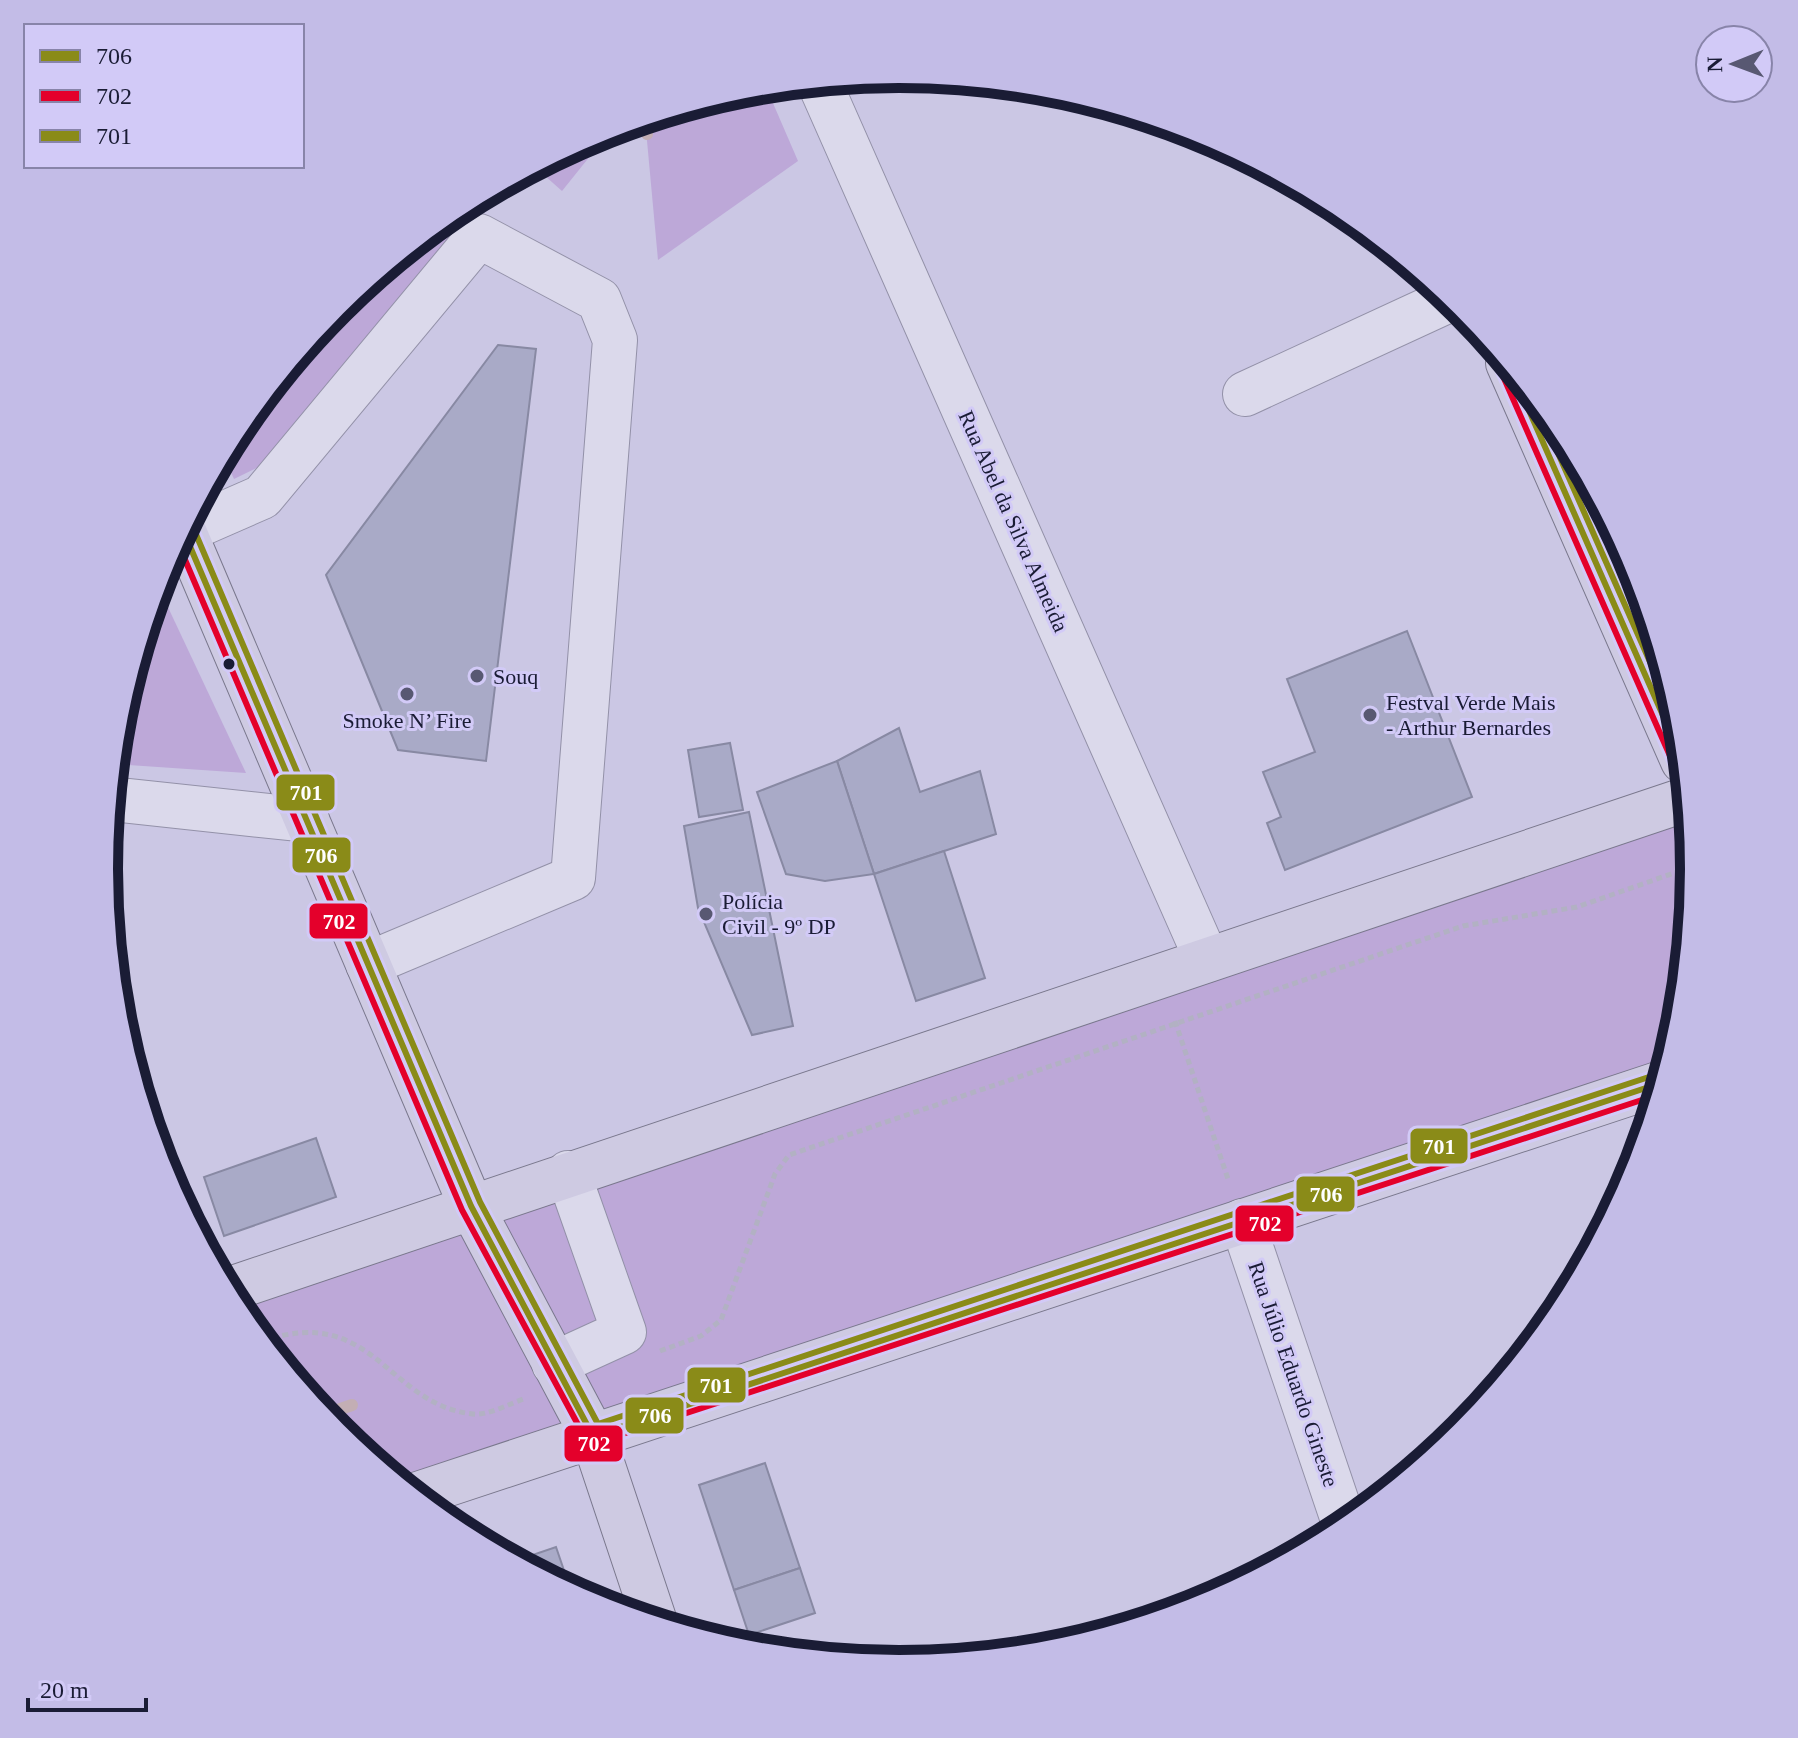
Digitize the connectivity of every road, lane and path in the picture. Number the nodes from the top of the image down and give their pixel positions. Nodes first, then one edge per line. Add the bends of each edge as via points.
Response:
1 (824, 92) edge
2 (1438, 305) edge
3 (1245, 394) dead end
4 (1526, 404) edge
5 (199, 524) edge
6 (189, 545) edge
7 (1666, 722) edge
8 (122, 800) edge
9 (1676, 803) edge
10 (307, 820) junction
11 (1680, 871) edge
12 (1207, 960) junction
13 (368, 964) junction
14 (1159, 976) junction
15 (1175, 1023) junction
16 (1648, 1087) edge
17 (568, 1173) junction
18 (471, 1206) junction
19 (1242, 1221) junction
20 (239, 1286) edge
21 (274, 1337) edge
22 (658, 1351) dead end
23 (554, 1364) junction
24 (498, 1408) dead end
25 (593, 1436) junction
26 (427, 1491) edge
27 (1341, 1513) edge
28 (651, 1610) edge

1 - 12 street, Rua Abel da Silva Almeida
2 - 3 street
4 - 7 main road
5 - 13 street via 262,497 479,236 599,300 615,340 573,878
6 - 10 main road
8 - 10 street
9 - 12 main road
10 - 13 main road
11 - 15 path via 1577,907 1463,926
12 - 14 main road
13 - 18 main road
14 - 15 path
14 - 17 main road
15 - 19 path
15 - 22 path via 789,1155 775,1174 721,1320 701,1336
16 - 19 main road
17 - 18 main road
17 - 23 street via 624,1332
18 - 20 main road
18 - 23 main road
19 - 25 main road
19 - 27 street, Rua Júlio Eduardo Gineste
21 - 24 path via 313,1331 350,1340 443,1407 476,1415
23 - 25 main road
25 - 26 main road
25 - 28 main road

